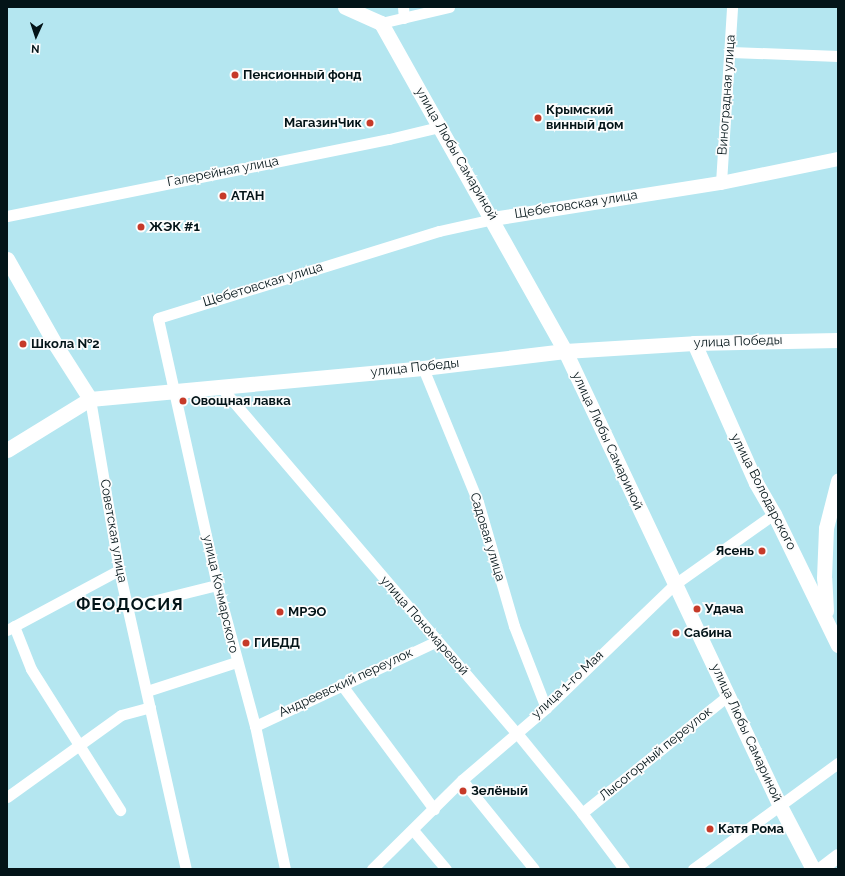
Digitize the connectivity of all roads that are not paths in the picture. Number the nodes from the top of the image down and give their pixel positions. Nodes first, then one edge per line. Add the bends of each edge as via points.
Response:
1 (345, 7) edge
2 (449, 7) edge
3 (732, 7) edge
4 (403, 12) edge
5 (381, 23) junction
6 (731, 52) junction
7 (838, 56) edge
8 (439, 127) junction
9 (838, 159) edge
10 (721, 183) junction
11 (7, 216) edge
12 (493, 219) junction
13 (7, 259) edge
14 (158, 318) joint
15 (838, 340) edge
16 (694, 344) junction
17 (565, 351) junction
18 (422, 368) junction
19 (220, 386) junction
20 (174, 391) junction
21 (90, 399) junction
22 (7, 450) edge
23 (838, 481) edge
24 (774, 514) junction
25 (119, 570) junction
26 (675, 584) junction
27 (217, 585) junction
28 (128, 607) junction
29 (826, 618) junction
30 (11, 628) edge
31 (437, 641) junction
32 (838, 645) edge
33 (236, 662) junction
34 (342, 684) junction
35 (147, 691) junction
36 (729, 695) junction
37 (150, 707) junction
38 (546, 708) junction
39 (255, 726) junction
40 (516, 732) junction
41 (80, 746) junction
42 (838, 763) edge
43 (462, 780) junction
44 (7, 797) edge
45 (779, 804) junction
46 (434, 809) junction
47 (120, 810) dead end
48 (582, 813) junction
49 (413, 830) junction
50 (838, 856) edge
51 (184, 869) edge
52 (285, 869) edge
53 (372, 869) edge
54 (446, 869) edge
55 (534, 869) edge
56 (624, 869) edge
57 (693, 869) edge
58 (813, 869) edge
59 (821, 869) edge

1 - 5 main road
2 - 4 street
3 - 6 street, Виноградная улица
4 - 5 street
5 - 8 main road, улица Любы Самариной
6 - 7 street
6 - 10 street, Виноградная улица
8 - 11 street, Галерейная улица
8 - 12 main road, улица Любы Самариной
9 - 10 street, Щебетовская улица
10 - 12 street, Щебетовская улица
12 - 14 street, Щебетовская улица via 439,231
12 - 17 main road, улица Любы Самариной
13 - 21 main road, Советская улица via 55,344
14 - 20 street, улица Кочмарского
15 - 16 main road, улица Победы
16 - 17 main road, улица Победы
16 - 24 main road, улица Володарского via 756,483
17 - 18 main road, улица Победы
17 - 26 main road, улица Любы Самариной
18 - 19 main road, улица Победы
18 - 38 street, Садовая улица via 478,502 514,626
19 - 20 main road, улица Победы
19 - 31 street, улица Пономаревой
20 - 21 main road, улица Победы
20 - 27 street, улица Кочмарского
21 - 22 main road, улица Победы
21 - 25 street, Советская улица
23 - 29 main road, улица Володарского via 826,528
24 - 26 street, улица 1-го Мая
24 - 29 main road, улица Володарского
25 - 28 street, Советская улица
25 - 30 street
26 - 36 main road, улица Любы Самариной
26 - 38 street, улица 1-го Мая
27 - 28 street
27 - 33 street, улица Кочмарского
28 - 35 street, Советская улица
29 - 32 main road, улица Володарского
30 - 41 street via 31,669
31 - 34 street, Андреевский переулок
31 - 40 street, улица Пономаревой
33 - 35 street
33 - 39 street, улица Кочмарского
34 - 39 street, Андреевский переулок
34 - 46 street
35 - 37 street, Советская улица
36 - 45 main road, улица Любы Самариной
36 - 48 street, Лысогорный переулок
37 - 41 street via 121,715
37 - 51 street, Советская улица
38 - 40 street, улица 1-го Мая
39 - 52 street, улица Кочмарского
40 - 43 street, улица 1-го Мая
40 - 48 street, улица Пономаревой
41 - 44 street
41 - 47 street
42 - 45 street
43 - 46 street, улица 1-го Мая
43 - 55 street
45 - 57 street
45 - 58 main road, улица Любы Самариной
46 - 49 street, улица 1-го Мая
48 - 56 street, улица Пономаревой
49 - 53 street, улица 1-го Мая
49 - 54 street
50 - 59 street

